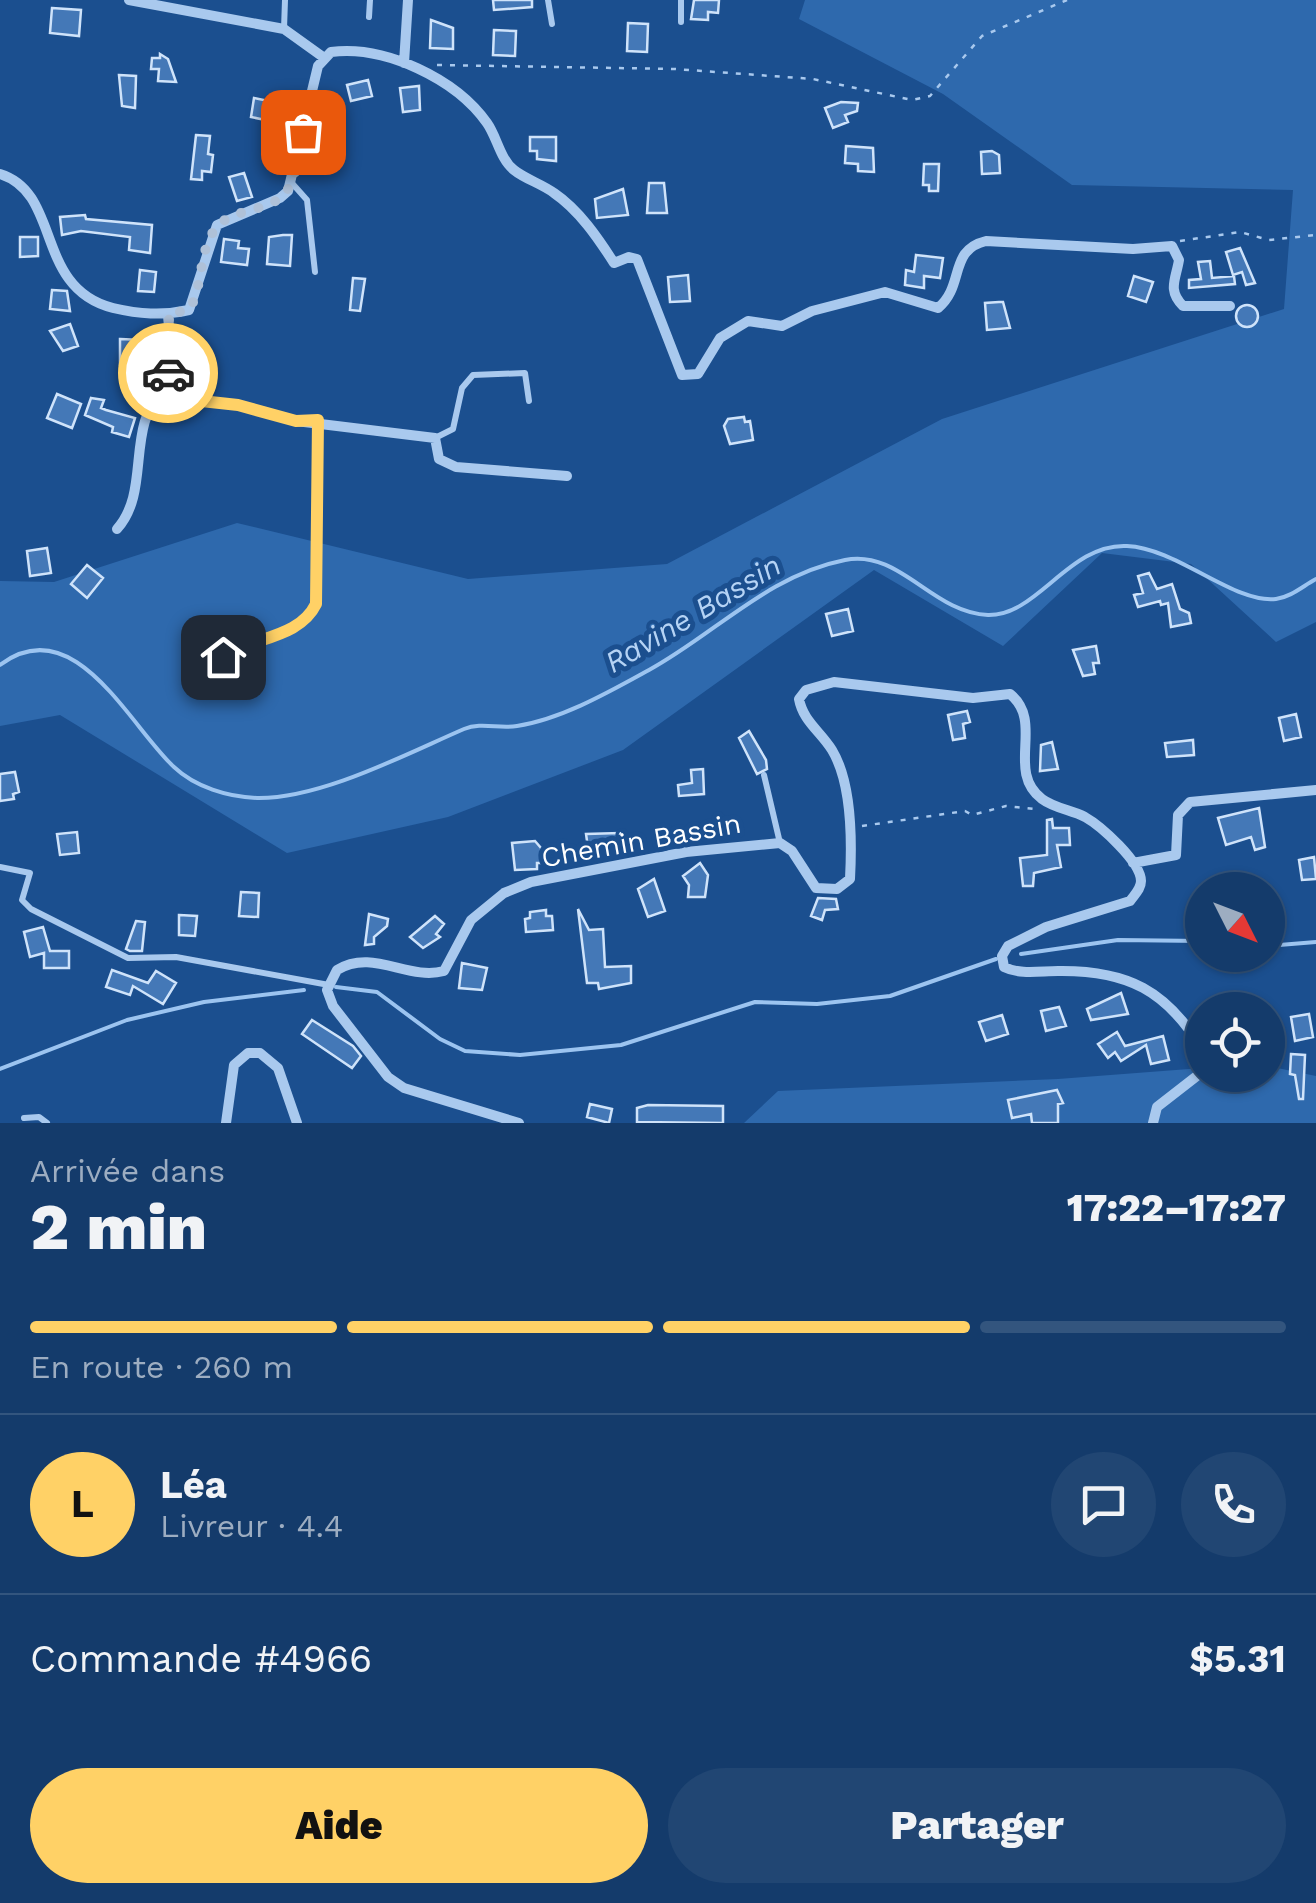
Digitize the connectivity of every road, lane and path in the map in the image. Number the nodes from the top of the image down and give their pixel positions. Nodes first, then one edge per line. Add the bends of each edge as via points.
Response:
1 (129, 0) edge
2 (286, 0) edge
3 (370, 0) edge
4 (408, 0) edge
5 (548, 0) edge
6 (680, 0) edge
7 (1067, 0) edge
8 (370, 17) dead end
9 (681, 22) dead end
10 (552, 24) dead end
11 (284, 29) junction
12 (322, 57) junction
13 (408, 64) junction
14 (0, 174) edge
15 (291, 182) junction
16 (1316, 235) edge
17 (1172, 246) junction
18 (316, 272) dead end
19 (1230, 306) dead end
20 (168, 314) junction
21 (165, 388) junction
22 (529, 401) dead end
23 (318, 420) junction
24 (435, 438) junction
25 (568, 476) dead end
26 (117, 529) dead end
27 (223, 657) dead end
28 (764, 775) dead end
29 (1316, 790) edge
30 (1047, 803) junction
31 (847, 834) junction
32 (780, 843) junction
33 (1133, 863) junction
34 (0, 866) edge
35 (329, 985) junction
36 (1185, 1023) edge
37 (1185, 1086) edge
38 (24, 1118) dead end
39 (47, 1123) edge
40 (226, 1123) edge
41 (297, 1123) edge
42 (519, 1123) edge
43 (1153, 1123) edge

1 - 11 street
2 - 11 lane
3 - 8 lane
4 - 13 street
5 - 10 lane
6 - 9 lane
7 - 13 path via 982,36 930,96 912,100 812,79 694,70
11 - 12 street
12 - 13 street via 344,50
12 - 15 street
13 - 17 street via 474,106 514,170 558,195 614,263 636,260 677,368 689,377 698,374 720,338 748,321 782,326 885,292 938,308 956,287 959,260 973,244
14 - 20 street via 36,207 56,263 78,293 137,314
15 - 18 lane via 307,200
15 - 20 street via 280,198 217,226 196,300 189,310
16 - 17 path via 1268,240 1240,232 1186,238
17 - 19 street via 1176,300 1182,306
20 - 21 street via 172,363
21 - 23 street via 174,398
21 - 26 street via 145,418 132,498
22 - 24 lane via 525,374 472,375 462,388 453,430
23 - 24 street
23 - 27 lane via 316,604 274,638
24 - 25 street via 438,458 456,467
28 - 32 lane
29 - 33 street via 1190,802 1178,815 1176,856
30 - 31 path via 862,825
30 - 31 street, Chemin Bassin via 1025,776 1028,718 1010,694 902,693 834,682 806,690 799,699 801,714 834,752 845,778
30 - 33 street via 1090,820
31 - 32 street, Chemin Bassin via 850,879 830,890 816,888
32 - 35 street, Chemin Bassin via 686,852 531,882 504,893 471,920 444,971 430,975 388,963 348,963
33 - 36 street via 1141,887 1130,901 1018,940 1002,956 1004,967 1143,985
34 - 35 lane via 30,873 22,900 31,908 128,958 176,957
35 - 42 street via 333,1006 388,1077 404,1088
37 - 43 street via 1157,1108
38 - 39 lane via 39,1116
40 - 41 street via 234,1065 248,1053 260,1053 278,1068

